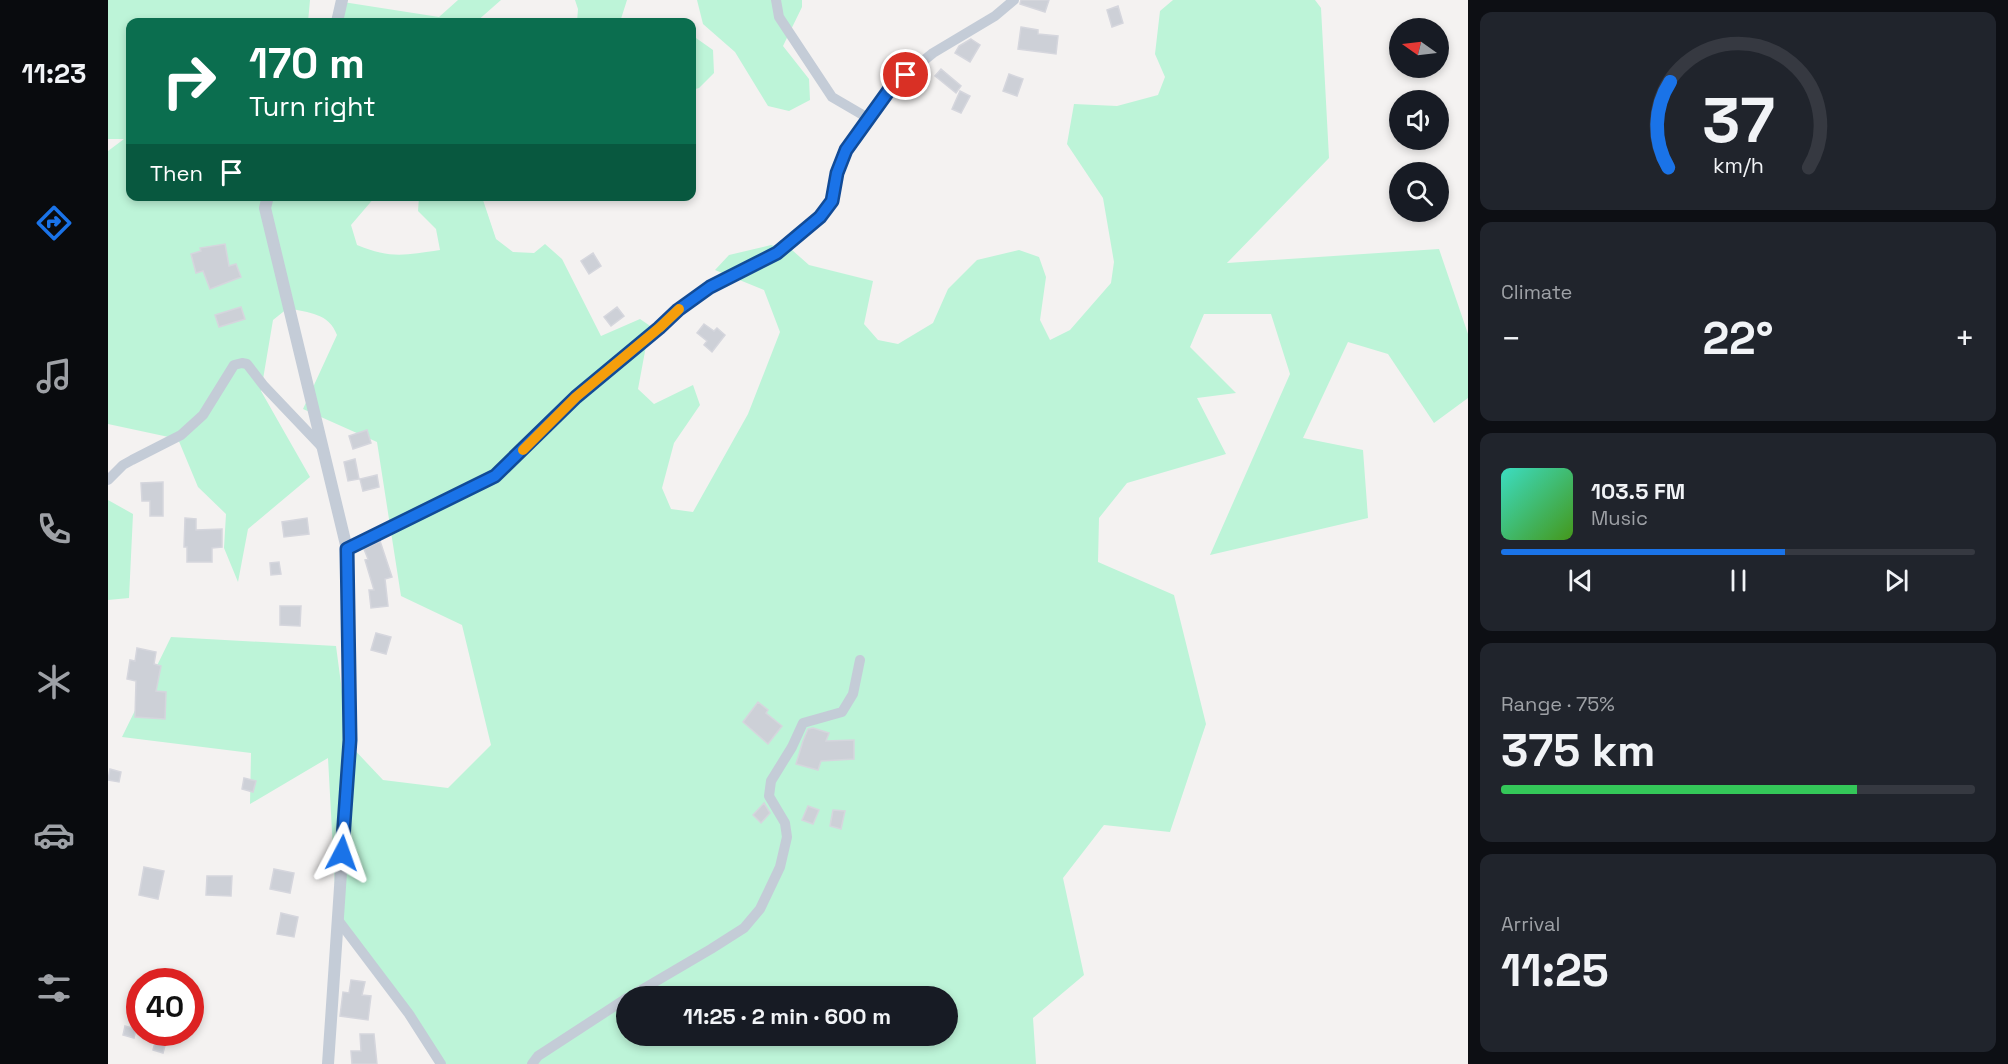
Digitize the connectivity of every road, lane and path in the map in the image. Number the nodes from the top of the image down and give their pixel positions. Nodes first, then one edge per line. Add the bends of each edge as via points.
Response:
1 (342, 0) edge
2 (776, 0) edge
3 (1014, 0) edge
4 (338, 18) edge
5 (868, 118) junction
6 (267, 201) edge
7 (322, 447) junction
8 (108, 480) edge
9 (347, 549) junction
10 (860, 660) dead end
11 (338, 920) junction
12 (648, 986) edge
13 (616, 1005) edge
14 (328, 1064) edge
15 (441, 1064) edge
16 (532, 1064) edge

1 - 4 street
2 - 5 street via 779,17 832,97
3 - 5 street via 933,53 892,86
5 - 9 street via 846,150 832,201 820,217 777,253 710,287 678,310 576,397 495,476
6 - 7 street via 265,208
7 - 8 street via 251,368 242,363 234,365 203,415 181,435 123,465
7 - 9 street
9 - 11 street via 350,740
10 - 12 street via 853,694 842,712 803,723 771,781 769,796 785,823 787,837 780,867 760,909 744,928
11 - 14 street
11 - 15 street via 409,1014
13 - 16 street via 538,1056

